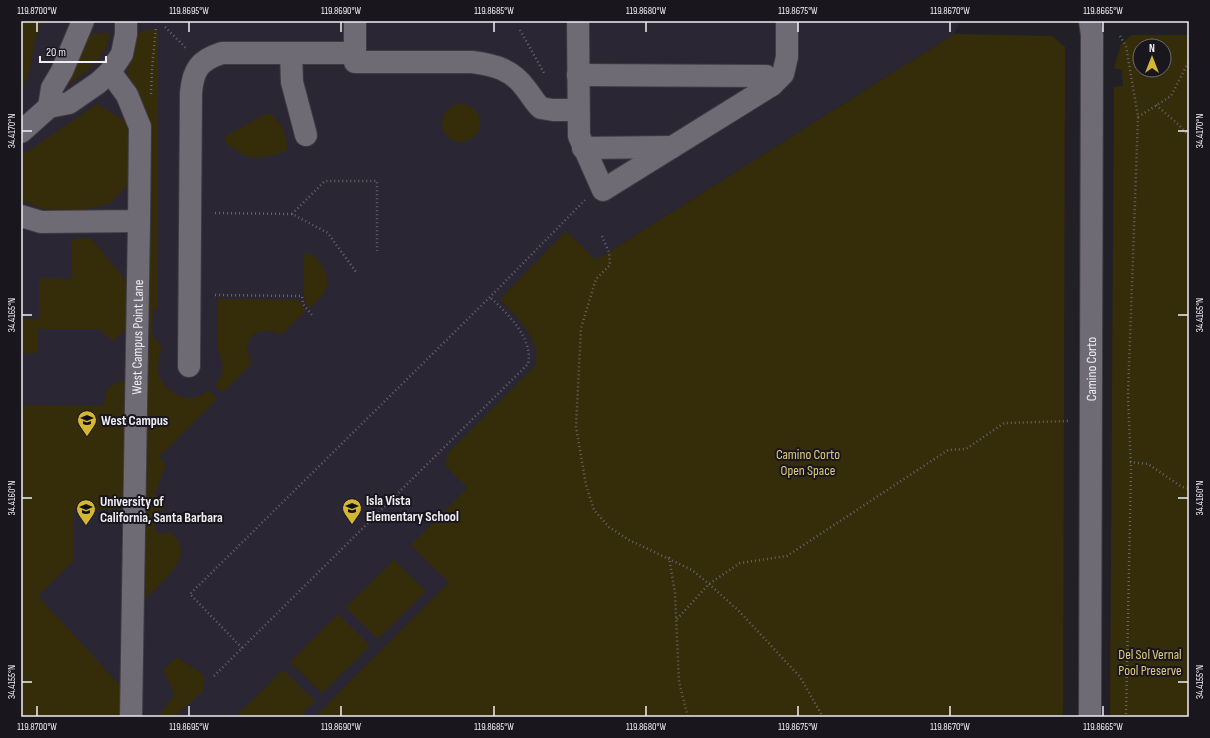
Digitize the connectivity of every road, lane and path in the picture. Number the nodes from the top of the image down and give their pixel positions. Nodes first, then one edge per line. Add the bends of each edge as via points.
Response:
1 (83, 21) edge
2 (126, 21) edge
3 (355, 21) edge
4 (578, 21) edge
5 (788, 21) edge
6 (1090, 21) edge
7 (165, 28) dead end
8 (520, 30) dead end
9 (1120, 36) dead end
10 (190, 52) dead end
11 (291, 53) junction
12 (355, 53) junction
13 (1189, 61) edge
14 (110, 72) junction
15 (578, 75) junction
16 (547, 79) dead end
17 (772, 85) junction
18 (1156, 105) junction
19 (49, 106) junction
20 (578, 110) junction
21 (1138, 117) junction
22 (21, 132) edge
23 (306, 135) dead end
24 (1189, 136) edge
25 (673, 147) junction
26 (583, 148) junction
27 (603, 190) junction
28 (215, 213) dead end
29 (292, 214) junction
30 (21, 216) edge
31 (139, 221) junction
32 (602, 236) dead end
33 (377, 251) dead end
34 (356, 272) dead end
35 (215, 295) dead end
36 (490, 297) junction
37 (312, 315) dead end
38 (189, 366) dead end
39 (1069, 422) dead end
40 (1130, 462) junction
41 (1189, 488) edge
42 (669, 557) junction
43 (709, 584) junction
44 (677, 619) junction
45 (242, 648) junction
46 (214, 676) dead end
47 (131, 717) edge
48 (688, 717) edge
49 (823, 717) edge
50 (1090, 717) edge
51 (1126, 717) edge

1 - 19 street via 52,88
2 - 14 street via 122,54
3 - 12 street
4 - 15 street
5 - 17 street via 788,57 783,74
6 - 50 street, Camino Corto
7 - 10 path
8 - 16 path
9 - 21 path via 1126,46
11 - 12 street
11 - 23 street via 292,82
11 - 38 street via 222,53 208,57 201,63 192,82
12 - 20 street via 355,62 490,64 512,74 541,108
13 - 18 path via 1171,96
14 - 19 street via 69,103
14 - 31 street, West Campus Point Lane via 127,96 140,128
15 - 17 street via 766,76
15 - 20 street
17 - 25 street
18 - 21 path
18 - 24 path
19 - 22 street
20 - 26 street via 578,136
21 - 40 path via 1128,395
25 - 26 street
25 - 27 street
26 - 27 street
27 - 36 path via 582,201
28 - 29 path
29 - 33 path via 325,181 377,181
29 - 34 path via 328,233
30 - 31 street via 41,222
31 - 47 street, West Campus Point Lane
32 - 42 path via 609,252 610,264 596,278 581,328 576,427 586,485 594,510 609,527 629,540
35 - 37 path via 302,296 303,304
36 - 45 path via 506,313 522,336 529,349 528,364
36 - 45 path via 190,594
39 - 43 path via 1004,423 966,449 948,450 788,556 740,563
40 - 41 path via 1148,464 1182,487
40 - 51 path
42 - 43 path via 692,570
42 - 44 path
43 - 44 path
43 - 49 path via 759,631 800,676
44 - 48 path via 679,682
45 - 46 path

